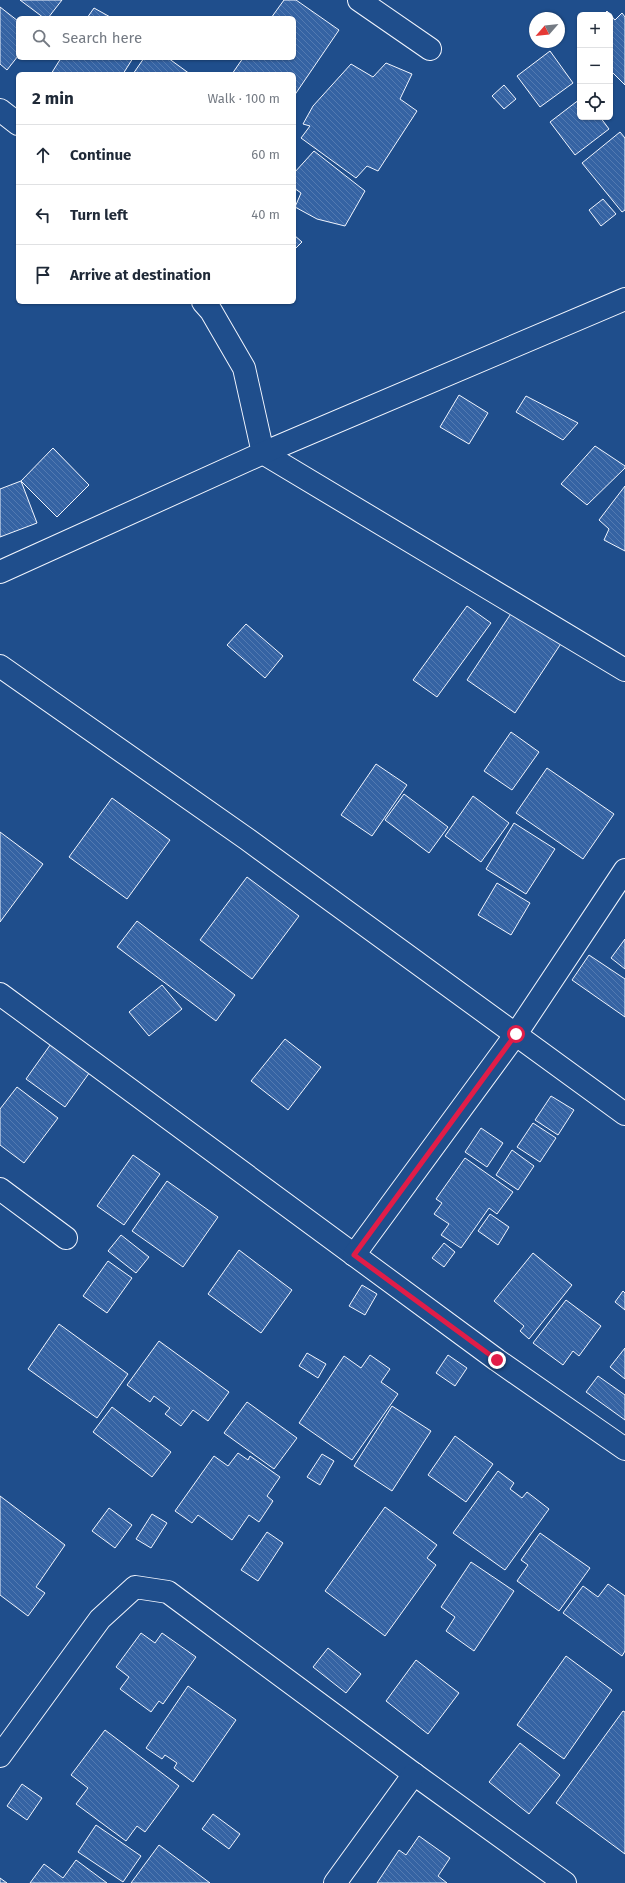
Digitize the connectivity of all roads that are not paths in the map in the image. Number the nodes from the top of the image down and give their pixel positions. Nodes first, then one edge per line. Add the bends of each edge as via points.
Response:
1 (359, 0) edge
2 (430, 49) dead end
3 (0, 110) edge
4 (16, 122) edge
5 (625, 299) edge
6 (205, 304) edge
7 (264, 453) junction
8 (0, 572) edge
9 (0, 666) edge
10 (625, 670) edge
11 (624, 873) edge
12 (0, 994) edge
13 (516, 1034) junction
14 (625, 1114) edge
15 (0, 1189) edge
16 (66, 1238) dead end
17 (354, 1255) junction
18 (625, 1449) edge
19 (0, 1756) edge
20 (414, 1774) junction
21 (335, 1883) edge
22 (565, 1883) edge

1 - 2 street
3 - 4 street
5 - 7 street
6 - 7 street via 244,368
7 - 8 street
7 - 10 street
9 - 13 street via 247,839
11 - 13 street
12 - 17 street
13 - 14 street
13 - 17 street
15 - 16 street
17 - 18 street via 497,1360
19 - 20 street via 100,1619 135,1587 168,1592
20 - 21 street
20 - 22 street

